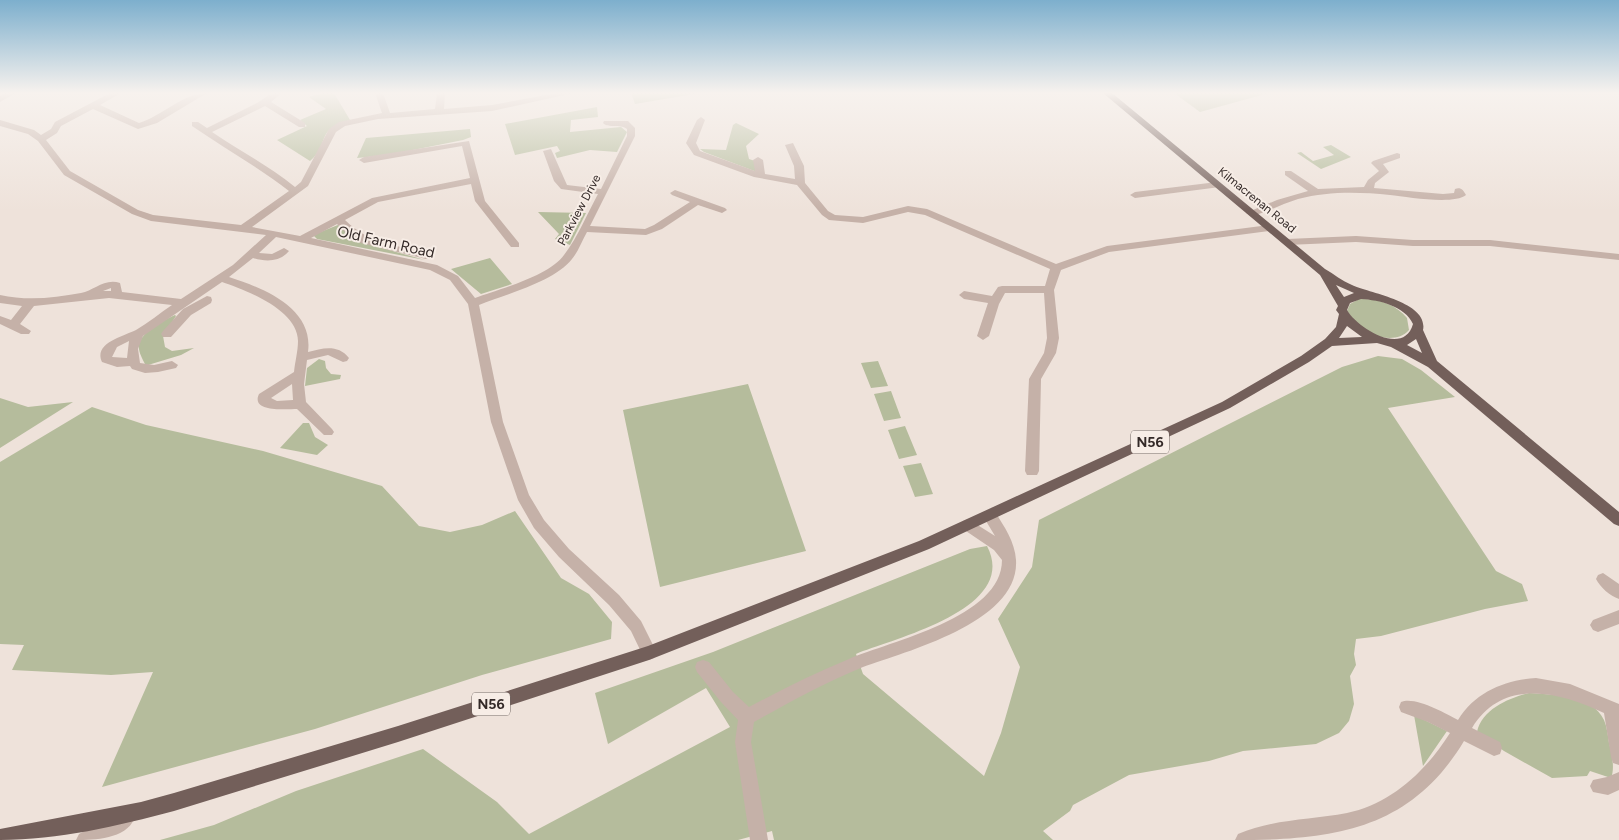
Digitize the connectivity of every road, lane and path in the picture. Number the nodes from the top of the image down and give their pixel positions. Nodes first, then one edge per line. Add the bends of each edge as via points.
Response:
1 (30, 132) edge
2 (52, 132) edge
3 (206, 132) edge
4 (332, 132) edge
5 (631, 132) edge
6 (696, 132) edge
7 (1154, 132) edge
8 (41, 139) junction
9 (790, 145) dead end
10 (548, 151) dead end
11 (1397, 156) dead end
12 (364, 160) dead end
13 (758, 160) dead end
14 (1288, 173) dead end
15 (761, 176) junction
16 (475, 180) junction
17 (800, 183) junction
18 (1217, 185) junction
19 (1368, 190) junction
20 (1314, 191) junction
21 (1458, 191) dead end
22 (296, 192) junction
23 (604, 192) junction
24 (675, 193) dead end
25 (1135, 195) dead end
26 (697, 202) junction
27 (722, 210) dead end
28 (1251, 213) junction
29 (338, 219) junction
30 (243, 228) junction
31 (1269, 228) junction
32 (584, 229) junction
33 (274, 234) junction
34 (300, 240) junction
35 (1287, 242) junction
36 (514, 245) dead end
37 (284, 251) dead end
38 (252, 255) junction
39 (426, 256) dead end
40 (1619, 257) edge
41 (1056, 268) junction
42 (1321, 271) junction
43 (220, 278) junction
44 (1050, 290) junction
45 (964, 295) dead end
46 (1370, 295) junction
47 (0, 299) edge
48 (207, 300) dead end
49 (995, 300) junction
50 (30, 303) junction
51 (473, 303) junction
52 (1342, 304) junction
53 (182, 308) junction
54 (1343, 316) junction
55 (0, 320) edge
56 (13, 325) junction
57 (1417, 330) junction
58 (25, 331) dead end
59 (139, 333) junction
60 (167, 334) dead end
61 (983, 336) dead end
62 (1386, 341) junction
63 (1329, 342) junction
64 (302, 357) junction
65 (343, 358) dead end
66 (134, 362) junction
67 (1432, 364) junction
68 (172, 365) dead end
69 (299, 374) junction
70 (300, 404) junction
71 (328, 432) dead end
72 (1032, 471) dead end
73 (990, 516) junction
74 (1619, 520) edge
75 (968, 525) junction
76 (1010, 558) junction
77 (1603, 580) dead end
78 (1619, 594) edge
79 (1619, 617) edge
80 (1598, 625) dead end
81 (649, 653) junction
82 (703, 667) dead end
83 (1407, 707) dead end
84 (1615, 710) edge
85 (747, 717) junction
86 (1462, 731) junction
87 (1494, 748) dead end
88 (1619, 757) edge
89 (1619, 782) edge
90 (1598, 786) dead end
91 (141, 811) junction
92 (7, 838) edge
93 (85, 840) edge
94 (759, 840) edge
95 (1244, 840) edge

1 - 8 street, Old Farm Road
2 - 8 street
3 - 22 street
4 - 22 street via 308,180
5 - 23 street, Parkview Drive
6 - 15 street via 692,143 697,153
7 - 18 main road, Kilmacrenan Road
8 - 30 street, Old Farm Road via 67,173 136,212 174,222
9 - 17 street via 799,166
10 - 23 street via 564,187
11 - 19 street via 1376,163 1384,172 1371,182
12 - 16 street via 462,142 468,145
13 - 15 street
14 - 20 street
15 - 17 street
16 - 29 street via 375,200
16 - 36 street via 480,201
17 - 41 street via 833,218 863,220 904,209 927,212
18 - 25 street
18 - 28 main road, Kilmacrenan Road
19 - 20 street
19 - 21 street via 1443,197 1461,195
20 - 28 street
22 - 30 street
23 - 32 street, Parkview Drive
24 - 26 street
26 - 27 street
26 - 32 street via 646,232
28 - 31 main road, Kilmacrenan Road
29 - 34 street
29 - 39 street via 365,241
30 - 33 street, Old Farm Road
31 - 35 main road, Kilmacrenan Road
31 - 41 street via 1107,249
32 - 51 street, Parkview Drive via 568,258 553,270
33 - 34 street, Old Farm Road
33 - 38 street
34 - 51 street, Old Farm Road via 433,266 454,278
35 - 40 street via 1490,243
35 - 42 main road, Kilmacrenan Road
37 - 38 street via 279,256 265,258
38 - 43 street
41 - 44 street
42 - 46 main road, Kilmacrenan Road via 1347,287
42 - 52 main road, Kilmacrenan Road
43 - 53 street
43 - 64 street via 249,287 286,309 301,328 304,339
44 - 49 street via 1002,289
44 - 72 street via 1053,338 1050,354 1035,379
45 - 49 street
46 - 52 main road via 1351,297
46 - 57 main road, Kilmacrenan Road via 1406,309 1415,320
47 - 50 street
48 - 53 street
49 - 61 street
50 - 53 street via 83,296 117,296
50 - 56 street
51 - 81 street, Old Farm Road via 497,422 523,496 539,524 564,553 614,600 636,626
52 - 54 main road
53 - 59 street
53 - 60 street
54 - 62 main road via 1360,332
54 - 63 main road, N56 via 1340,328
55 - 56 street
56 - 58 street
57 - 62 main road via 1409,339
57 - 67 main road, Kilmacrenan Road
59 - 66 street via 133,341
59 - 66 street via 112,345 106,354 110,362
62 - 63 main road
62 - 67 main road
63 - 73 main road, N56 via 1290,369 1226,405
64 - 65 street via 329,350
64 - 69 street
66 - 68 street via 142,369
67 - 74 main road
69 - 70 street
69 - 70 street via 263,397 275,406
70 - 71 street
73 - 75 main road, N56
73 - 76 street via 1001,533
75 - 76 street via 999,546
75 - 81 main road, N56
76 - 85 street via 1006,579 995,596 975,613 900,649 858,662 801,686
77 - 78 street
79 - 80 street
81 - 91 main road, N56 via 398,734
82 - 85 street
83 - 86 street via 1432,715
84 - 86 street via 1563,689 1518,686 1494,695 1469,718
84 - 88 street
85 - 94 street via 743,742
86 - 87 street
86 - 95 street via 1439,764 1396,802 1378,812 1342,823 1259,833
89 - 90 street
91 - 92 main road, N56
91 - 93 street

